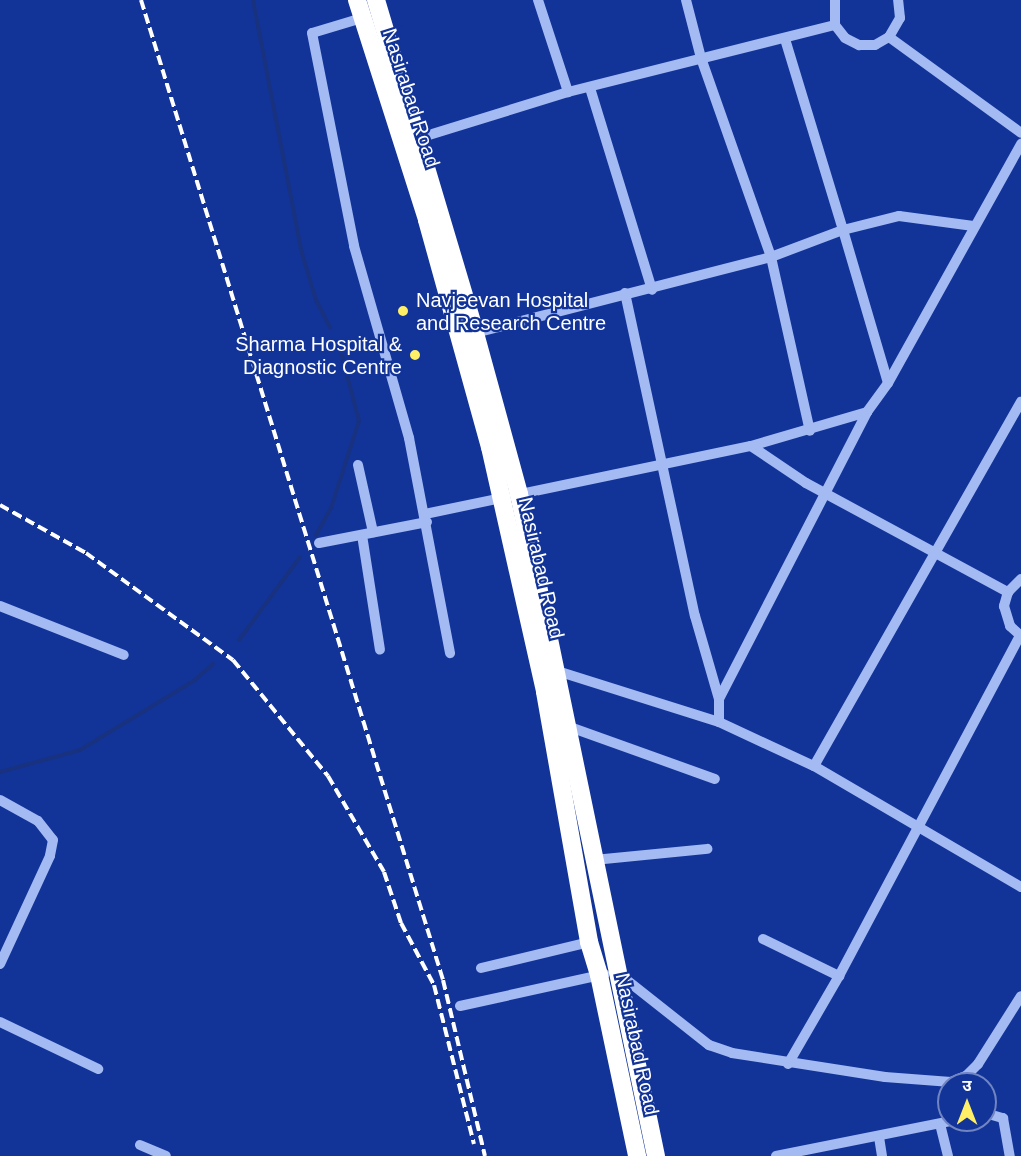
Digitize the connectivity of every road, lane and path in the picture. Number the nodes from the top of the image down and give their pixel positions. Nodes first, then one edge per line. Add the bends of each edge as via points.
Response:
1 (357, 0) edge
2 (376, 0) edge
3 (538, 0) edge
4 (686, 0) edge
5 (835, 0) edge
6 (898, 0) edge
7 (362, 18) junction
8 (835, 25) junction
9 (889, 37) junction
10 (785, 39) junction
11 (701, 58) junction
12 (590, 88) junction
13 (568, 92) junction
14 (1021, 133) edge
15 (416, 139) junction
16 (1021, 144) edge
17 (973, 226) junction
18 (843, 230) junction
19 (771, 256) junction
20 (652, 290) junction
21 (625, 293) junction
22 (476, 333) junction
23 (888, 383) junction
24 (1021, 402) edge
25 (867, 412) junction
26 (810, 430) junction
27 (751, 446) junction
28 (358, 465) dead end
29 (662, 466) junction
30 (824, 492) junction
31 (510, 495) junction
32 (426, 518) junction
33 (368, 533) junction
34 (319, 543) dead end
35 (936, 553) junction
36 (1021, 579) edge
37 (1008, 592) junction
38 (0, 606) edge
39 (1020, 636) edge
40 (380, 650) dead end
41 (450, 654) dead end
42 (124, 655) dead end
43 (554, 669) junction
44 (719, 699) junction
45 (719, 722) junction
46 (567, 726) junction
47 (814, 766) junction
48 (715, 779) dead end
49 (0, 800) edge
50 (917, 829) junction
51 (707, 849) dead end
52 (594, 860) junction
53 (1021, 887) edge
54 (763, 939) dead end
55 (589, 942) junction
56 (0, 964) edge
57 (481, 968) dead end
58 (608, 973) junction
59 (839, 976) junction
60 (1021, 997) edge
61 (460, 1006) dead end
62 (0, 1022) edge
63 (788, 1064) junction
64 (98, 1070) dead end
65 (997, 1116) edge
66 (937, 1125) edge
67 (942, 1132) edge
68 (879, 1137) junction
69 (140, 1145) dead end
70 (816, 1153) edge
71 (166, 1156) edge
72 (637, 1156) edge
73 (656, 1156) edge
74 (776, 1156) edge
75 (882, 1156) edge
76 (948, 1156) edge
77 (1011, 1156) edge

1 - 7 highway, Nasirabad Road
2 - 15 highway, Nasirabad Road
3 - 13 street
4 - 11 street
5 - 8 street
6 - 9 street via 900,18
7 - 31 highway, Nasirabad Road
7 - 32 street via 312,33 354,246 400,403
8 - 9 street via 845,38 859,45 875,45
8 - 10 street
9 - 14 street
10 - 11 street
10 - 18 street
11 - 12 street
11 - 19 street
12 - 13 street
12 - 20 street
13 - 15 street
15 - 22 highway, Nasirabad Road
16 - 17 street
17 - 18 street via 899,216
17 - 23 street
18 - 19 street
18 - 23 street
19 - 20 street
19 - 26 street
20 - 21 street
21 - 22 street
21 - 29 street
22 - 31 highway, Nasirabad Road
23 - 25 street
24 - 35 street
25 - 26 street
25 - 30 street
26 - 27 street
27 - 29 street
27 - 30 street
28 - 33 street
29 - 31 street
29 - 44 street via 695,616
30 - 35 street
30 - 44 street
31 - 32 street
31 - 43 highway, Nasirabad Road
31 - 55 highway, Nasirabad Road
32 - 33 street
32 - 41 street
33 - 34 street
33 - 40 street
35 - 37 street
35 - 47 street
36 - 37 street
37 - 39 street via 1004,613
38 - 42 street
39 - 50 street
43 - 45 street
43 - 46 highway, Nasirabad Road
44 - 45 street
45 - 47 street
46 - 48 street
46 - 52 highway, Nasirabad Road
47 - 50 street
49 - 56 street via 38,822 53,840 50,856
50 - 53 street
50 - 59 street
51 - 52 street
52 - 58 highway, Nasirabad Road
54 - 59 street
55 - 57 street
55 - 58 highway, Nasirabad Road
58 - 61 street
58 - 63 street via 709,1045
58 - 72 highway, Nasirabad Road
58 - 73 highway, Nasirabad Road
59 - 63 street
60 - 63 street via 978,1064 966,1076 951,1082
62 - 64 street
65 - 77 street via 1003,1118
66 - 68 street
67 - 76 street
68 - 70 street
68 - 75 street
69 - 71 street
70 - 74 street

